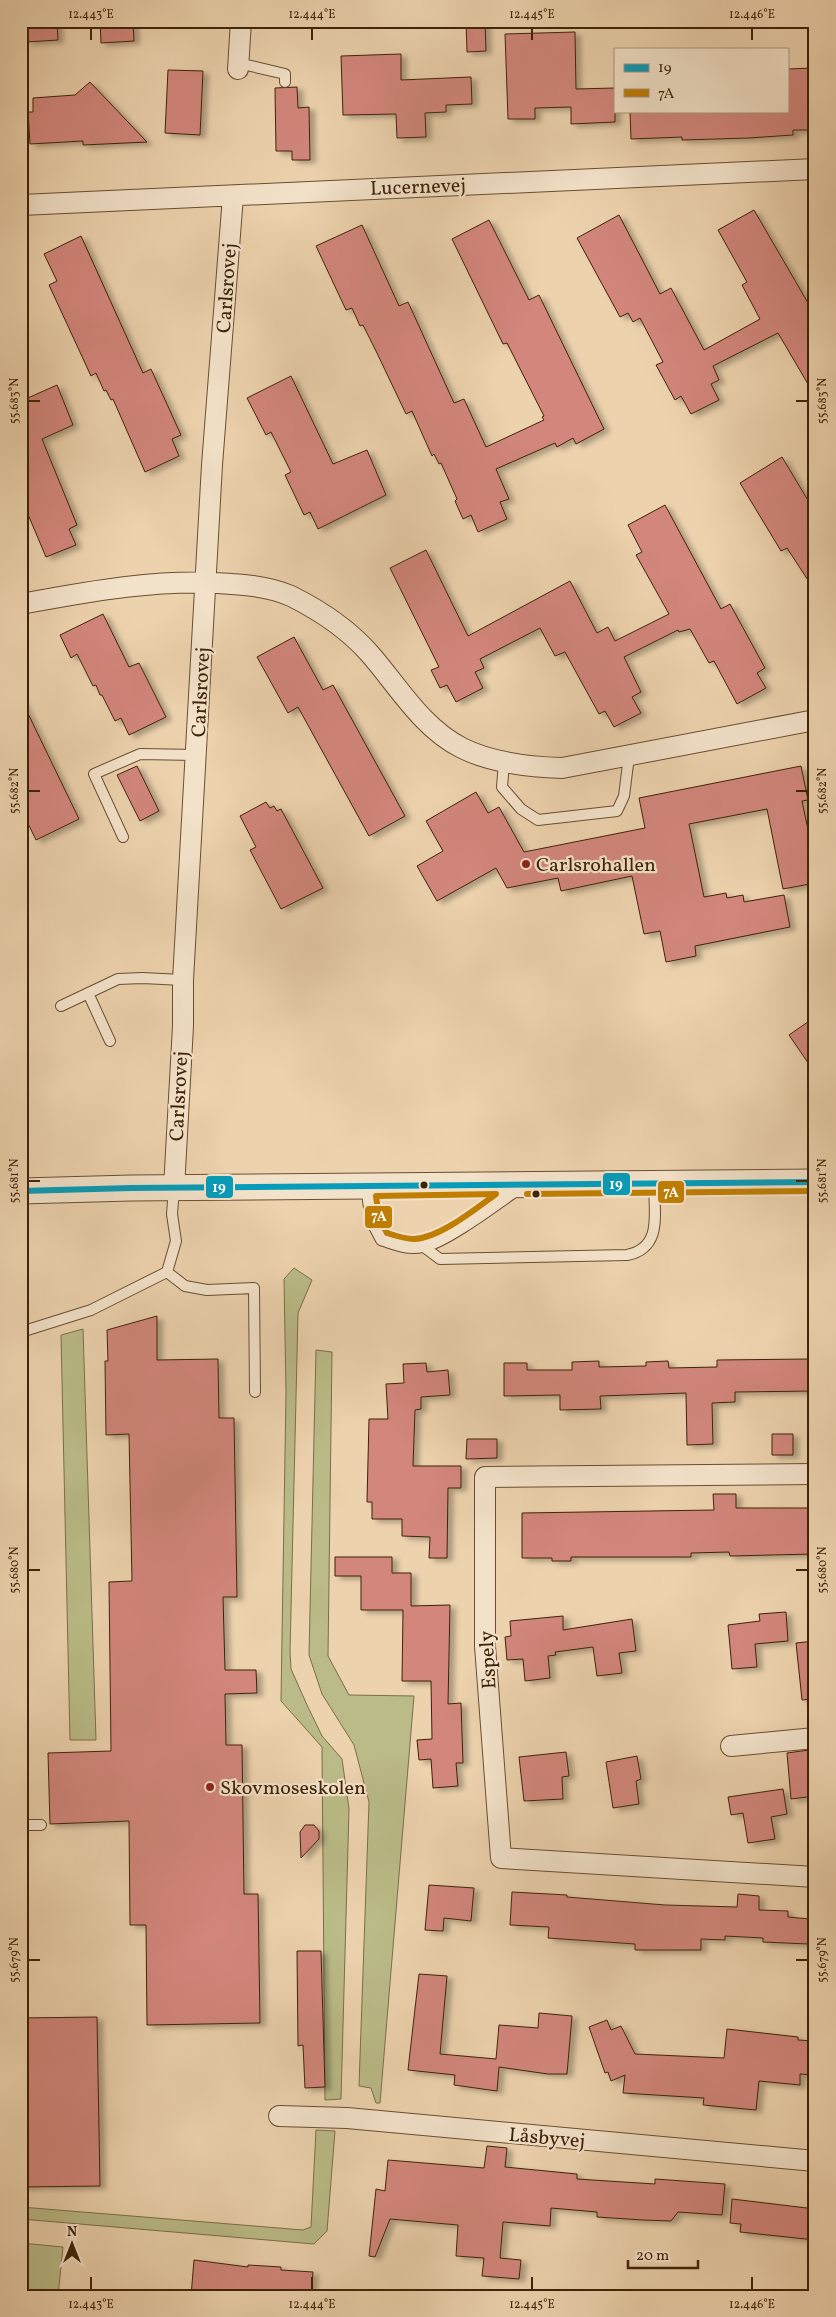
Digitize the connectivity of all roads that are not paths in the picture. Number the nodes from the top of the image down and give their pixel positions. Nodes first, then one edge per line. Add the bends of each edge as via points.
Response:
1 (241, 21) edge
2 (238, 66) joint
3 (285, 82) dead end
4 (815, 169) edge
5 (233, 196) junction
6 (21, 205) edge
7 (206, 582) junction
8 (21, 604) edge
9 (815, 720) edge
10 (196, 755) junction
11 (629, 756) junction
12 (504, 762) junction
13 (124, 836) dead end
14 (182, 980) junction
15 (88, 993) junction
16 (61, 1006) dead end
17 (110, 1041) dead end
18 (815, 1182) edge
19 (654, 1184) junction
20 (525, 1185) junction
21 (366, 1187) junction
22 (174, 1188) junction
23 (21, 1191) edge
24 (424, 1247) junction
25 (167, 1272) junction
26 (21, 1332) edge
27 (255, 1392) dead end
28 (815, 1474) edge
29 (815, 1738) edge
30 (731, 1746) dead end
31 (41, 1824) dead end
32 (21, 1825) edge
33 (815, 1877) edge
34 (279, 2116) dead end
35 (815, 2161) edge

1 - 2 street
2 - 3 lane via 285,74
4 - 5 street, Lucernevej
5 - 6 street, Lucernevej
5 - 7 street, Carlsrovej
7 - 8 street via 112,587
7 - 10 street, Carlsrovej
7 - 12 street via 253,586 289,595 331,619 368,652 427,723 462,748
9 - 11 street
10 - 13 lane via 140,754 94,774
10 - 14 street, Carlsrovej
11 - 12 street via 562,768 530,768
11 - 12 lane via 624,796 617,811 538,820 521,809 502,787
14 - 15 lane via 118,979
14 - 22 street, Carlsrovej
15 - 16 lane
15 - 17 lane
18 - 19 street
19 - 20 street
19 - 24 lane via 652,1239 641,1252 627,1255 440,1259
20 - 21 street
20 - 24 lane via 446,1237
21 - 22 street
21 - 24 lane via 371,1221 381,1240 404,1248
22 - 23 street
22 - 25 lane via 172,1214 176,1242
25 - 26 lane via 91,1310
25 - 27 lane via 185,1286 207,1290 254,1288
28 - 33 street, Espely via 485,1477 485,1646 501,1858
29 - 30 street
31 - 32 lane
34 - 35 street, Låsbyvej via 347,2118

